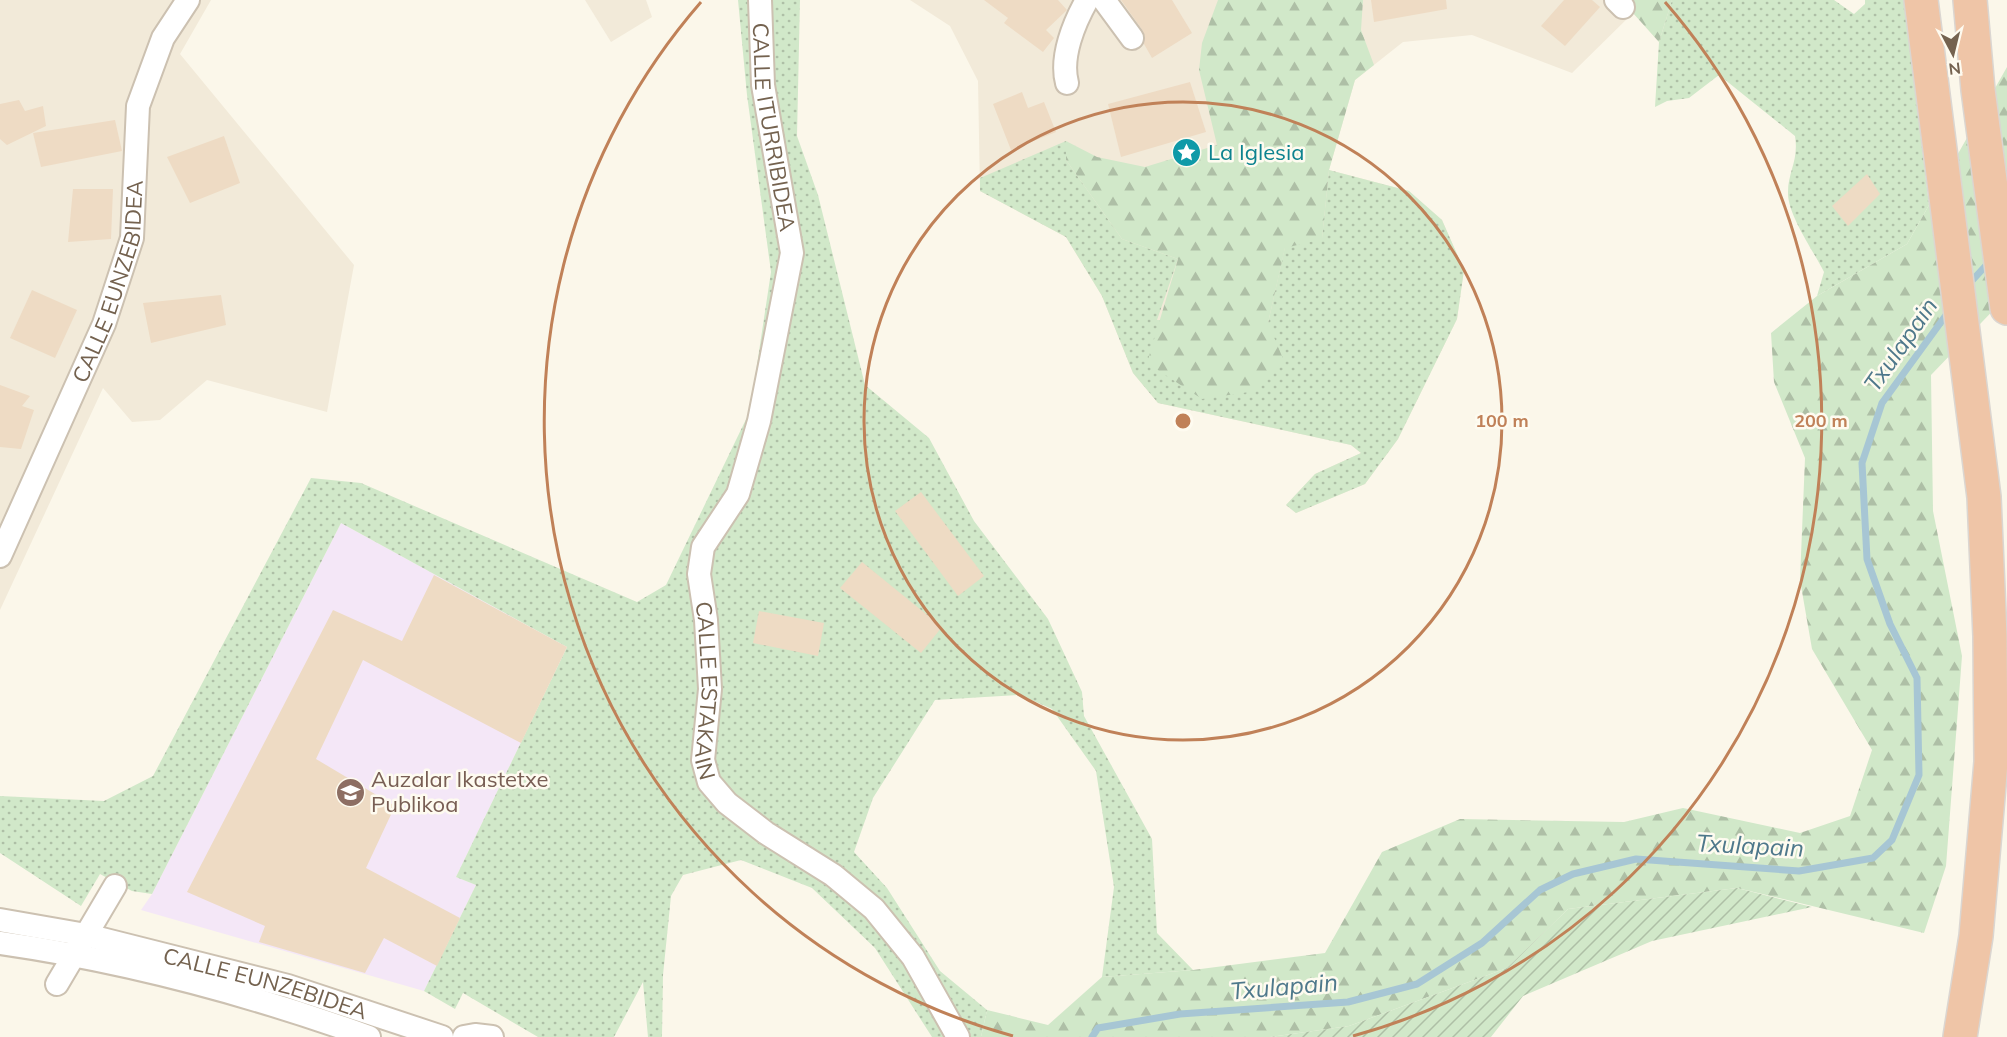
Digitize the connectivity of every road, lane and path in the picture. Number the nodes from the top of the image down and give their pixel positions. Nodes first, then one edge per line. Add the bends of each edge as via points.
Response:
1 (188, 0) edge
2 (760, 0) edge
3 (1087, 0) edge
4 (1104, 0) edge
5 (1921, 0) edge
6 (1970, 0) edge
7 (1132, 38) dead end
8 (1067, 83) dead end
9 (792, 253) joint
10 (2007, 308) edge
11 (0, 556) edge
12 (115, 886) dead end
13 (0, 920) edge
14 (86, 935) junction
15 (0, 943) edge
16 (75, 955) junction
17 (57, 984) dead end
18 (369, 1037) edge
19 (442, 1037) edge
20 (464, 1037) edge
21 (492, 1037) edge
22 (958, 1037) edge
23 (1960, 1037) edge

1 - 11 street, CALLE EUNZEBIDEA via 163,38 138,106 132,238 104,324
2 - 9 street, CALLE ITURRIBIDEA via 763,85
3 - 8 street via 1066,58
4 - 7 street
5 - 23 highway via 1984,496 1990,636 1991,762 1977,936
6 - 10 highway
9 - 22 street, CALLE ESTAKAIN via 759,421 738,494 703,547 699,574 710,689 703,760 709,782 727,803 832,875 874,909 913,957
12 - 14 street
13 - 14 street, CALLE EUNZEBIDEA
14 - 16 street
14 - 19 street, CALLE EUNZEBIDEA via 288,986
15 - 16 street, CALLE EUNZEBIDEA
16 - 17 street
16 - 18 street, CALLE EUNZEBIDEA via 238,994
20 - 21 street

